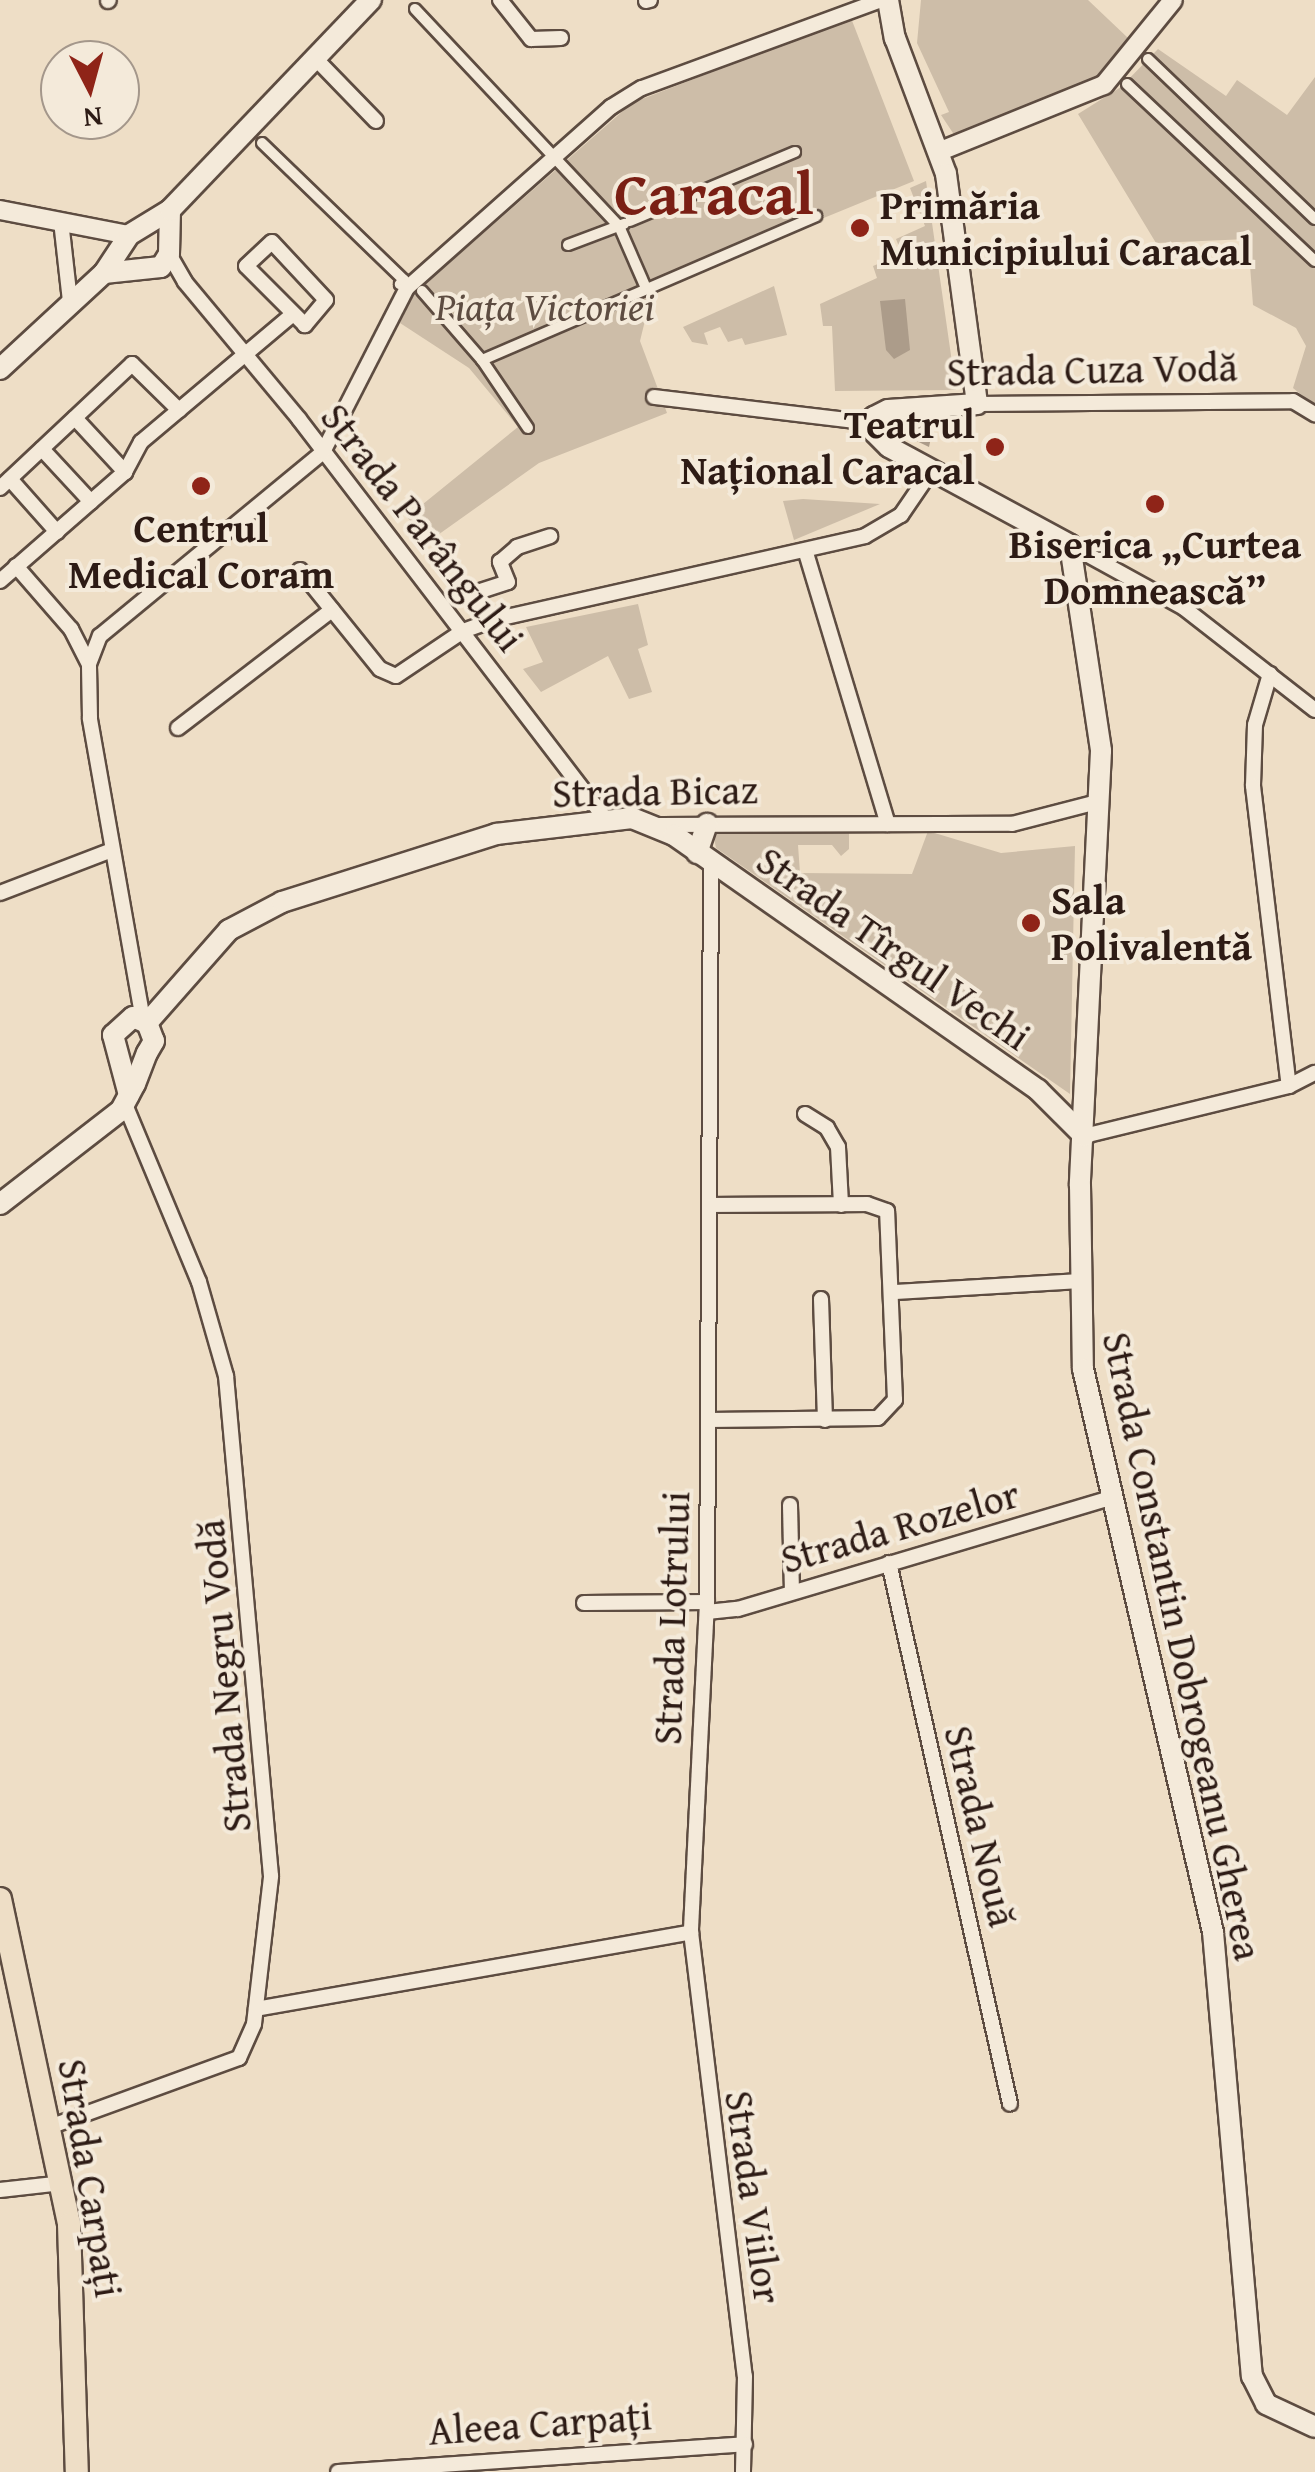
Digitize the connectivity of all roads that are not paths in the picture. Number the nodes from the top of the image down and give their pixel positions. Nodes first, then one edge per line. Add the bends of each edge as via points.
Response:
1 (371, 0) edge
2 (500, 0) edge
3 (884, 0) edge
4 (1173, 0) edge
5 (415, 9) dead end
6 (561, 38) dead end
7 (314, 56) junction
8 (1148, 59) dead end
9 (1127, 84) dead end
10 (376, 121) dead end
11 (260, 146) joint
12 (794, 152) dead end
13 (938, 152) junction
14 (553, 159) junction
15 (0, 210) edge
16 (170, 210) junction
17 (816, 216) dead end
18 (1315, 219) edge
19 (60, 221) junction
20 (625, 223) junction
21 (132, 236) junction
22 (568, 246) dead end
23 (168, 247) junction
24 (1315, 261) edge
25 (144, 270) junction
26 (104, 273) junction
27 (185, 282) junction
28 (646, 288) junction
29 (422, 290) dead end
30 (70, 301) junction
31 (292, 315) junction
32 (246, 353) junction
33 (482, 360) junction
34 (0, 369) edge
35 (654, 397) dead end
36 (977, 404) junction
37 (178, 410) junction
38 (1315, 414) edge
39 (74, 418) junction
40 (871, 422) junction
41 (528, 428) dead end
42 (42, 449) junction
43 (323, 452) junction
44 (931, 471) junction
45 (125, 472) junction
46 (5, 483) edge
47 (91, 502) junction
48 (56, 532) junction
49 (550, 536) dead end
50 (1070, 545) junction
51 (806, 552) junction
52 (16, 566) junction
53 (300, 570) dead end
54 (0, 581) edge
55 (465, 596) dead end
56 (332, 610) junction
57 (463, 631) junction
58 (88, 664) junction
59 (1270, 674) junction
60 (1315, 710) edge
61 (178, 728) dead end
62 (1101, 801) junction
63 (604, 818) junction
64 (706, 824) junction
65 (888, 824) junction
66 (658, 825) junction
67 (112, 850) junction
68 (704, 858) junction
69 (0, 893) edge
70 (132, 964) junction
71 (145, 1021) junction
72 (120, 1023) junction
73 (147, 1053) junction
74 (121, 1054) junction
75 (1315, 1073) edge
76 (1289, 1086) junction
77 (127, 1099) junction
78 (805, 1114) dead end
79 (1084, 1136) junction
80 (0, 1204) edge
81 (712, 1205) junction
82 (841, 1205) junction
83 (1078, 1281) junction
84 (894, 1292) junction
85 (821, 1299) dead end
86 (708, 1420) junction
87 (824, 1420) junction
88 (1110, 1498) junction
89 (790, 1505) dead end
90 (890, 1563) junction
91 (792, 1591) junction
92 (584, 1604) dead end
93 (707, 1607) junction
94 (0, 1899) edge
95 (691, 1932) junction
96 (256, 2010) junction
97 (1010, 2104) dead end
98 (52, 2126) junction
99 (62, 2183) junction
100 (0, 2190) edge
101 (1315, 2426) edge
102 (746, 2444) junction
103 (78, 2472) edge
104 (338, 2472) edge
105 (743, 2472) edge

1 - 7 main road
2 - 6 street via 531,39
3 - 13 main road
3 - 14 street via 628,94
4 - 13 street via 1104,85
5 - 14 street
7 - 10 street
7 - 16 main road
8 - 18 street
9 - 24 street
11 - 11 street via 400,284 404,280
12 - 20 street
13 - 36 main road
14 - 20 street
14 - 43 street via 407,288
15 - 19 street
16 - 21 main road
16 - 23 main road
17 - 28 street
19 - 21 street
19 - 30 street
20 - 22 street
20 - 28 street
21 - 23 main road
21 - 25 main road
21 - 26 main road
23 - 25 main road
23 - 27 street, Strada Parângului
25 - 26 main road
25 - 27 street, Strada Parângului
26 - 30 main road
27 - 32 street, Strada Parângului
28 - 33 street
29 - 33 street
30 - 34 main road
31 - 31 street via 305,325 326,300 269,241 246,266
31 - 32 street
32 - 37 street
32 - 43 street, Strada Parângului
33 - 41 street
35 - 40 street, Strada Cuza Vodă
36 - 38 street, Strada Cuza Vodă via 1294,401
36 - 40 main road, Strada Cuza Vodă via 888,410
37 - 39 street via 132,364
37 - 45 street via 129,455
39 - 42 street
39 - 45 street
40 - 44 main road via 880,441
42 - 46 street
42 - 47 street
43 - 57 street, Strada Parângului
43 - 58 street via 116,620
44 - 50 main road
44 - 51 street via 911,505 884,526
45 - 47 street
46 - 48 street
47 - 48 street
48 - 52 street
49 - 55 street via 517,547 500,562 508,582
50 - 59 street via 1184,608
50 - 62 main road, Strada Constantin Dobrogeanu Gherea via 1098,725
51 - 57 street via 600,593
51 - 65 street
52 - 54 street
52 - 58 street via 71,629
53 - 56 street
56 - 57 street via 380,669 396,676
56 - 61 street
57 - 63 street, Strada Parângului
58 - 67 street
59 - 60 street
59 - 76 street via 1254,726 1254,786
62 - 65 street, Strada Bicaz via 1035,822
62 - 79 main road, Strada Constantin Dobrogeanu Gherea
63 - 66 main road, Strada Bicaz
63 - 71 main road, Strada Bicaz via 496,834 250,916 208,948
64 - 65 street, Strada Bicaz
64 - 66 street, Strada Bicaz
64 - 68 main road
66 - 68 main road, Strada Tîrgul Vechi
67 - 69 street
67 - 70 street
68 - 79 main road, Strada Tîrgul Vechi via 1038,1090
68 - 81 street, Strada Lotrului
70 - 71 street
70 - 72 street
71 - 72 main road
71 - 73 main road via 154,1034
72 - 74 main road via 114,1042
73 - 74 main road
73 - 77 main road
74 - 77 main road
75 - 76 street
76 - 79 street
77 - 80 main road via 108,1126
77 - 96 street, Strada Negru Vodă via 199,1282 226,1376 272,1845
78 - 82 street via 827,1128 838,1147
79 - 83 main road, Strada Constantin Dobrogeanu Gherea
81 - 82 street
81 - 86 street, Strada Lotrului
82 - 84 street via 887,1211
83 - 84 street
83 - 88 main road, Strada Constantin Dobrogeanu Gherea via 1083,1369
84 - 87 street via 895,1400 887,1415
85 - 87 street
86 - 87 street
86 - 93 street, Strada Lotrului
88 - 90 street, Strada Rozelor
88 - 101 main road, Strada Constantin Dobrogeanu Gherea via 1213,1932 1252,2376 1266,2404
89 - 91 street
90 - 91 street, Strada Rozelor
90 - 97 street, Strada Nouă
91 - 93 street, Strada Rozelor
92 - 93 street, Strada Rozelor
93 - 95 street, Strada Lotrului
94 - 98 main road, Strada Carpați
95 - 96 street
95 - 102 street, Strada Viilor via 745,2376
96 - 98 street, Strada Negru Vodă via 249,2043 223,2068
98 - 99 main road, Strada Carpați
99 - 100 street
99 - 103 main road, Strada Carpați via 73,2261
102 - 104 street, Aleea Carpați
102 - 105 street, Strada Viilor

